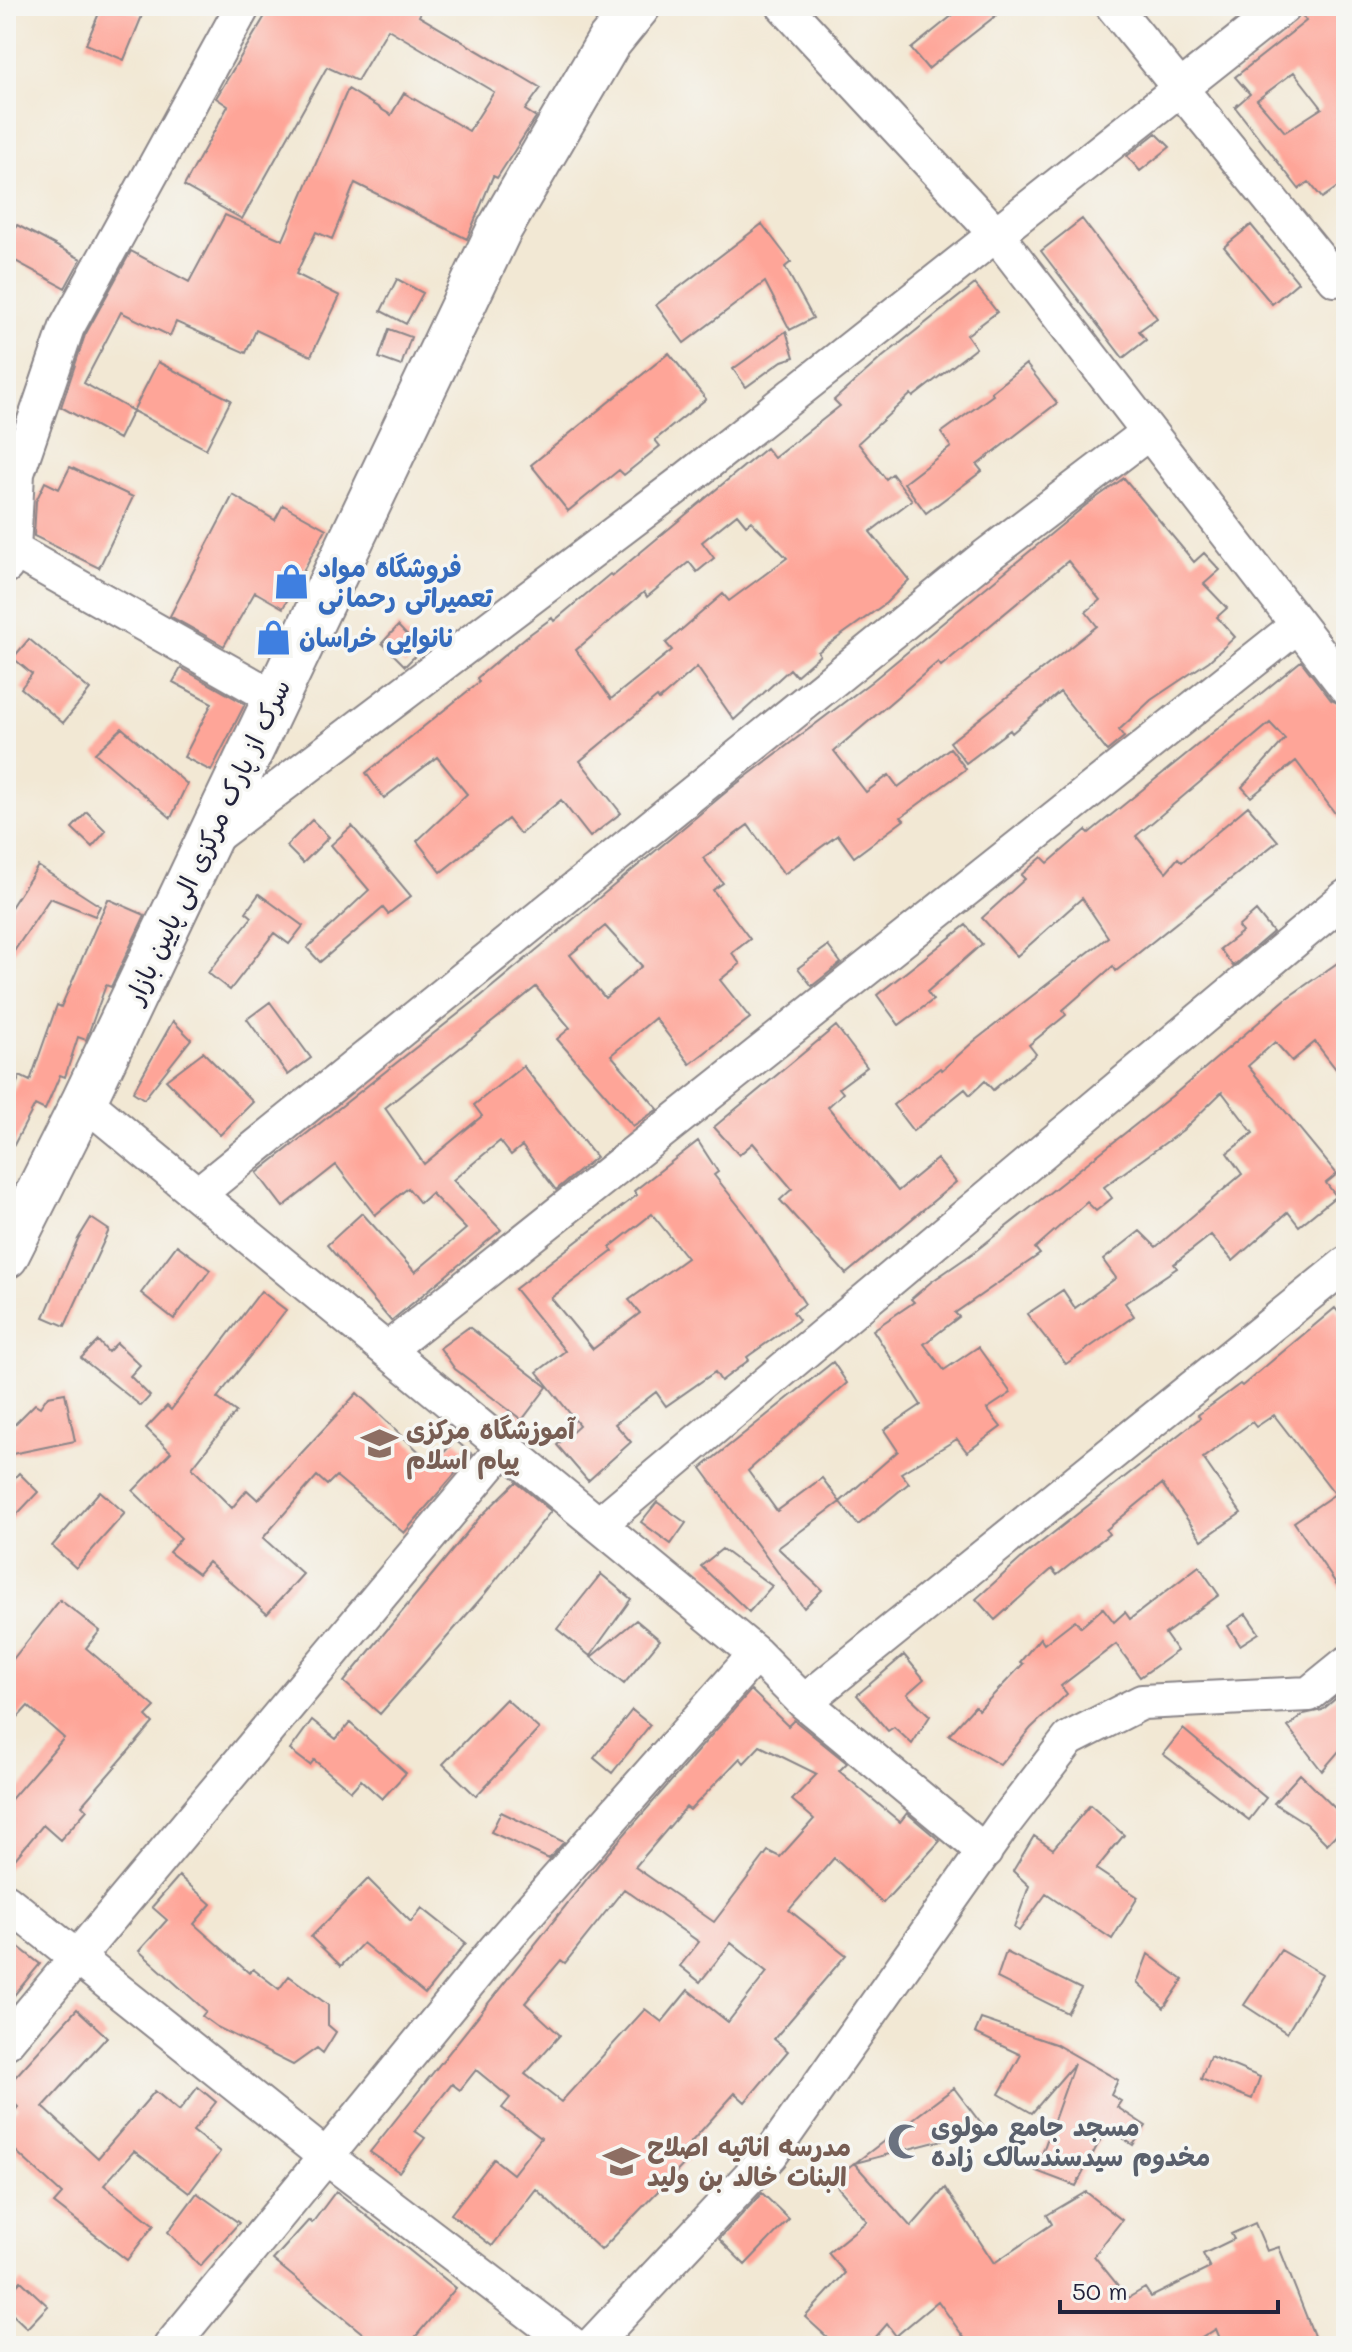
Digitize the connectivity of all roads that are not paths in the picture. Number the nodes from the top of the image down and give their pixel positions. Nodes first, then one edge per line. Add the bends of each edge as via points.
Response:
1 (243, 6) edge
2 (638, 6) edge
3 (784, 6) edge
4 (1113, 6) edge
5 (1284, 6) edge
6 (1180, 90) junction
7 (996, 234) junction
8 (1346, 270) edge
9 (1149, 432) junction
10 (10, 558) edge
11 (1298, 625) junction
12 (1346, 687) edge
13 (275, 698) junction
14 (206, 842) junction
15 (1346, 897) edge
16 (84, 1101) junction
17 (198, 1194) junction
18 (6, 1256) edge
19 (1346, 1264) edge
20 (387, 1350) junction
21 (505, 1446) junction
22 (599, 1524) junction
23 (756, 1654) junction
24 (1346, 1664) edge
25 (804, 1702) junction
26 (985, 1852) junction
27 (6, 1901) edge
28 (75, 1956) junction
29 (6, 2042) edge
30 (325, 2156) junction
31 (171, 2346) edge
32 (574, 2346) edge
33 (591, 2346) edge

1 - 10 street via 67,327 17,473
2 - 13 main road, سرک از پارک مرکزی الی پایین بازار via 608,43 499,230
3 - 7 street
4 - 6 street
5 - 6 street
6 - 7 street
6 - 8 street via 1335,279
7 - 9 street
7 - 14 street via 688,478
9 - 11 street
9 - 17 street via 985,557
10 - 13 street
11 - 12 street
11 - 20 street
13 - 14 main road, سرک از پارک مرکزی الی پایین بازار
14 - 16 main road, سرک از پارک مرکزی الی پایین بازار
15 - 22 street
16 - 17 street
16 - 18 main road, سرک از پارک مرکزی الی پایین بازار
17 - 20 street
19 - 25 street
20 - 21 street
21 - 22 street
21 - 28 street
22 - 23 street
23 - 25 street
23 - 30 street via 495,1950
24 - 26 street via 1309,1694 1142,1702 1069,1739
25 - 26 street
26 - 33 street via 771,2154
27 - 28 street
28 - 29 street
28 - 30 street
30 - 31 street
30 - 32 street

